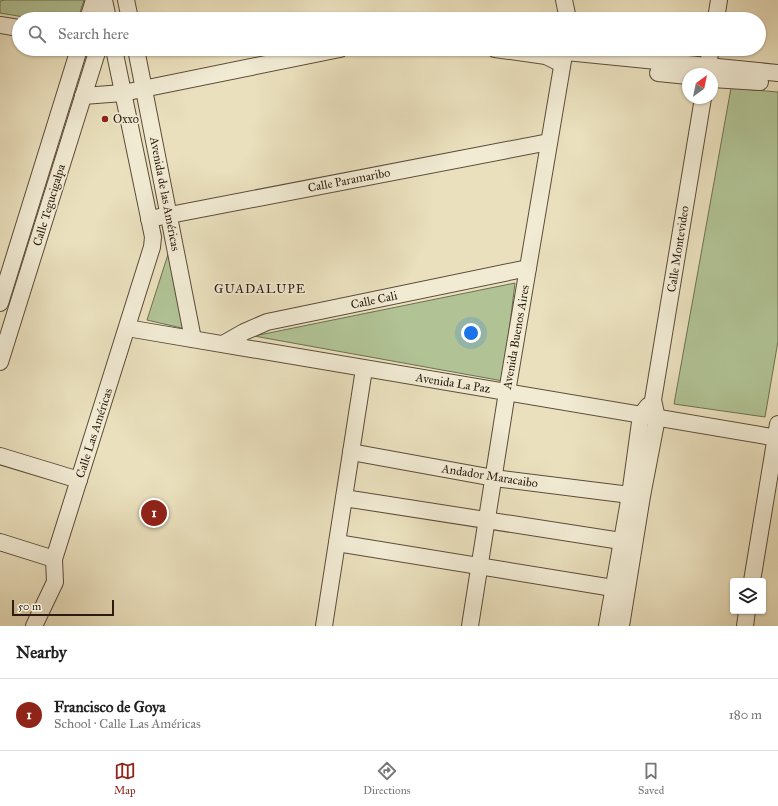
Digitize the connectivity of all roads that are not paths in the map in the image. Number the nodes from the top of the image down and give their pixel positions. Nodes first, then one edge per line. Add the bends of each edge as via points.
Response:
1 (94, 0) edge
2 (104, 0) edge
3 (126, 0) edge
4 (564, 0) edge
5 (573, 0) edge
6 (719, 0) edge
7 (90, 12) edge
8 (107, 12) edge
9 (129, 12) edge
10 (567, 12) edge
11 (570, 12) edge
12 (717, 12) edge
13 (0, 25) edge
14 (12, 27) edge
15 (77, 56) edge
16 (96, 56) edge
17 (116, 56) edge
18 (137, 56) edge
19 (306, 56) edge
20 (564, 56) edge
21 (575, 56) edge
22 (579, 56) edge
23 (710, 56) edge
24 (709, 68) edge
25 (682, 69) edge
26 (718, 73) edge
27 (778, 73) edge
28 (718, 74) edge
29 (682, 75) edge
30 (778, 84) edge
31 (144, 89) junction
32 (124, 93) junction
33 (83, 96) junction
34 (702, 104) edge
35 (549, 142) junction
36 (169, 215) junction
37 (149, 219) junction
38 (153, 237) joint
39 (528, 268) junction
40 (0, 303) edge
41 (127, 328) junction
42 (194, 339) junction
43 (223, 344) junction
44 (0, 362) edge
45 (364, 369) junction
46 (507, 392) junction
47 (649, 416) junction
48 (777, 433) edge
49 (351, 452) junction
50 (0, 456) edge
51 (494, 478) junction
52 (79, 480) junction
53 (630, 494) junction
54 (344, 498) junction
55 (487, 520) junction
56 (621, 541) junction
57 (0, 542) edge
58 (337, 543) junction
59 (54, 559) junction
60 (480, 566) junction
61 (753, 578) edge
62 (613, 588) junction
63 (747, 614) edge
64 (34, 626) edge
65 (325, 626) edge
66 (470, 626) edge
67 (607, 626) edge
68 (621, 626) edge
69 (745, 626) edge

1 - 7 street
2 - 8 street
3 - 9 street
4 - 10 street
5 - 11 street
6 - 12 street
13 - 14 street
15 - 40 street, Calle Tegucigalpa
16 - 33 street, Calle Tegucigalpa
17 - 32 street, Avenida de las Américas
18 - 31 street, Avenida de las Américas
19 - 31 street
20 - 35 street, Avenida Buenos Aires
21 - 29 street
22 - 25 street
23 - 24 street
26 - 27 street
28 - 30 street
31 - 32 street
31 - 36 street, Avenida de las Américas
32 - 33 street
32 - 37 street, Avenida de las Américas
33 - 44 street, Calle Tegucigalpa
34 - 47 street, Calle Montevideo
35 - 36 street, Calle Paramaribo
35 - 39 street, Avenida Buenos Aires
36 - 37 street, Calle Paramaribo
36 - 42 street, Avenida de las Américas
37 - 38 street, Avenida de las Américas
38 - 41 street, Calle Las Américas via 150,258
39 - 43 street, Calle Cali via 267,322
39 - 46 street, Avenida Buenos Aires
41 - 42 street, Avenida La Paz
41 - 52 street, Calle Las Américas
42 - 43 street, Avenida La Paz
43 - 45 street, Avenida La Paz
45 - 46 street, Avenida La Paz
45 - 49 street
46 - 47 street, Avenida La Paz
46 - 51 street, Avenida Buenos Aires
47 - 48 street, Avenida La Paz
47 - 53 street, Calle Montevideo
47 - 68 street, Calle Montevideo via 642,496
48 - 61 street
49 - 51 street, Andador Maracaibo
49 - 54 street
50 - 52 street
51 - 53 street, Andador Maracaibo
51 - 55 street, Avenida Buenos Aires
52 - 59 street, Calle Las Américas
53 - 56 street, Calle Montevideo
54 - 55 street
54 - 58 street
55 - 56 street
55 - 60 street, Avenida Buenos Aires
56 - 62 street, Calle Montevideo
57 - 59 street
58 - 60 street
58 - 65 street
59 - 64 street, Calle Las Américas via 55,582
60 - 62 street
60 - 66 street, Avenida Buenos Aires
62 - 67 street, Calle Montevideo
63 - 69 street

